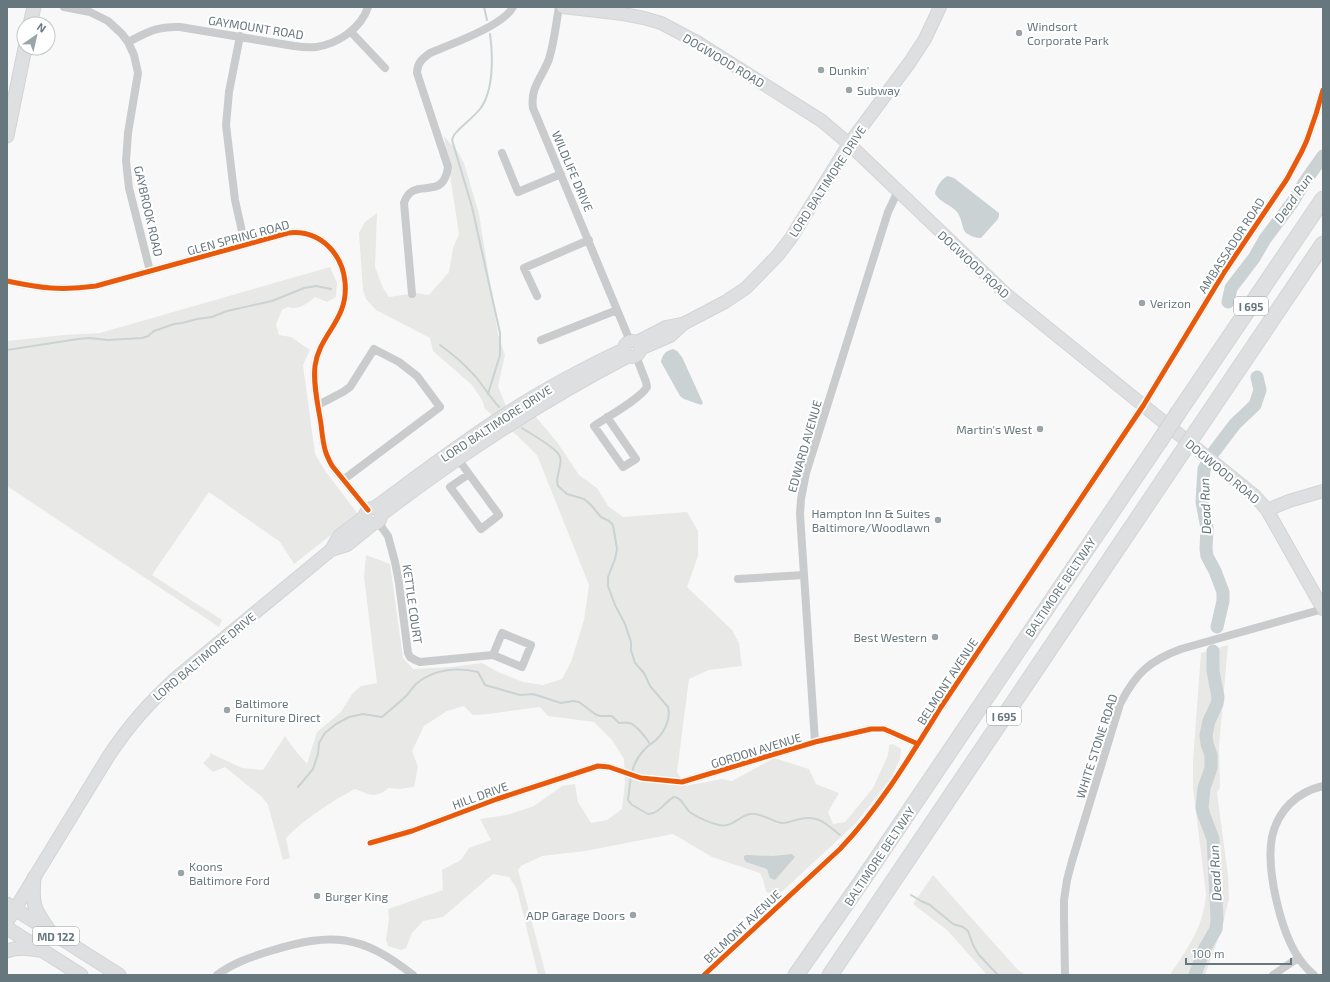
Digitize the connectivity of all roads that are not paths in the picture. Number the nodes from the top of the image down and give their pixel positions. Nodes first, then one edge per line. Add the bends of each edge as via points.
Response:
1 (64, 7) edge
2 (368, 7) edge
3 (513, 7) edge
4 (559, 7) edge
5 (563, 7) edge
6 (940, 7) edge
7 (351, 32) junction
8 (240, 36) junction
9 (128, 42) junction
10 (23, 56) edge
11 (384, 68) dead end
12 (1323, 90) edge
13 (7, 136) edge
14 (849, 144) junction
15 (502, 153) dead end
16 (561, 174) junction
17 (898, 191) junction
18 (1323, 199) edge
19 (589, 240) junction
20 (1323, 244) edge
21 (245, 245) junction
22 (150, 271) junction
23 (7, 281) edge
24 (412, 294) dead end
25 (537, 296) dead end
26 (617, 310) junction
27 (541, 340) dead end
28 (632, 349) junction
29 (318, 405) junction
30 (1143, 406) junction
31 (607, 417) junction
32 (458, 459) junction
33 (469, 474) junction
34 (343, 480) junction
35 (1323, 491) edge
36 (1267, 510) junction
37 (373, 516) junction
38 (804, 575) junction
39 (738, 578) dead end
40 (1323, 609) edge
41 (493, 655) junction
42 (815, 742) junction
43 (918, 744) junction
44 (598, 766) joint
45 (1323, 786) edge
46 (370, 843) dead end
47 (34, 878) junction
48 (11, 907) edge
49 (7, 922) edge
50 (7, 928) edge
51 (51, 932) junction
52 (7, 951) edge
53 (44, 951) junction
54 (1298, 958) junction
55 (82, 975) edge
56 (118, 975) edge
57 (217, 975) edge
58 (413, 975) edge
59 (704, 975) edge
60 (796, 975) edge
61 (830, 975) edge
62 (1065, 975) edge
63 (1273, 975) edge
64 (1314, 975) edge

1 - 9 street, GAYBROOK ROAD via 100,16 116,27
2 - 7 street, GAYMOUNT ROAD
3 - 24 street via 508,14 490,27 430,53 419,62 417,73 448,167 442,183 436,187 410,191 404,203
4 - 16 street, WILDLIFE DRIVE via 549,59 535,86 532,101
5 - 14 main road, DOGWOOD ROAD via 623,14 661,23 801,107
6 - 14 main road, LORD BALTIMORE DRIVE via 925,39 910,62
7 - 8 street, GAYMOUNT ROAD via 328,44 306,48
7 - 11 street
8 - 9 street, GAYMOUNT ROAD via 168,26 160,27
8 - 21 street via 229,92 226,124 235,200
9 - 22 street, GAYBROOK ROAD via 138,74 128,133 127,174
10 - 13 main road
12 - 30 street, AMBASSADOR ROAD via 1308,135 1294,166 1225,270
14 - 17 main road, DOGWOOD ROAD
14 - 28 main road, LORD BALTIMORE DRIVE via 791,238 746,288 683,324 666,327
15 - 16 street via 518,192
16 - 19 street, WILDLIFE DRIVE
17 - 30 main road, DOGWOOD ROAD via 1007,295
17 - 38 street, EDWARD AVENUE via 888,212 803,486 800,514
18 - 60 highway, BALTIMORE BELTWAY / I 695, bridge
19 - 25 street via 524,268
19 - 26 street, WILDLIFE DRIVE
20 - 61 highway, I 695, bridge
21 - 22 street, GLEN SPRING ROAD
21 - 29 street, GLEN SPRING ROAD via 298,232 317,238 335,253 345,276 345,298 343,309 316,358 314,374
22 - 23 street, GLEN SPRING ROAD via 81,288 52,289
26 - 27 street
26 - 28 street, WILDLIFE DRIVE
28 - 31 street, WILDLIFE DRIVE via 647,387 642,394
28 - 32 main road, LORD BALTIMORE DRIVE
28 - 37 main road, LORD BALTIMORE DRIVE via 571,376 509,412 438,460
29 - 34 street, GLEN SPRING ROAD via 326,452
29 - 34 street via 350,387 374,348 417,376 440,407
30 - 36 main road, DOGWOOD ROAD via 1255,496
30 - 43 street, BELMONT AVENUE
31 - 31 street, WILDLIFE DRIVE via 594,426 624,468 636,459
32 - 33 street
32 - 37 main road, LORD BALTIMORE DRIVE
33 - 33 street via 499,515 480,529 450,487
34 - 37 street, GLEN SPRING ROAD
35 - 36 main road
36 - 40 main road, DOGWOOD ROAD
37 - 41 street, KETTLE COURT via 388,536 395,562 410,657 420,662
37 - 47 main road, LORD BALTIMORE DRIVE via 339,536 331,550 152,700 108,757
38 - 39 street
38 - 42 street, EDWARD AVENUE
40 - 62 street, WHITE STONE ROAD via 1162,656 1131,684 1120,704 1072,861 1064,900
41 - 41 street, KETTLE COURT via 522,667 531,645 502,633
42 - 43 street, GORDON AVENUE via 878,729
42 - 44 street, GORDON AVENUE via 682,782 656,780
43 - 59 street, BELMONT AVENUE via 858,830
44 - 46 street, HILL DRIVE
45 - 54 street via 1296,797 1282,813 1272,836 1275,897 1282,922
47 - 48 main road, LORD BALTIMORE DRIVE
47 - 51 main road via 34,904 39,917
48 - 49 main road, LORD BALTIMORE DRIVE
48 - 51 main road, MD 122
50 - 53 main road, MD 122
51 - 56 main road, MD 122
52 - 53 main road via 19,948
53 - 55 main road, MD 122
54 - 63 street
54 - 64 street
57 - 58 street via 247,959 288,946 327,939 358,943 372,948

